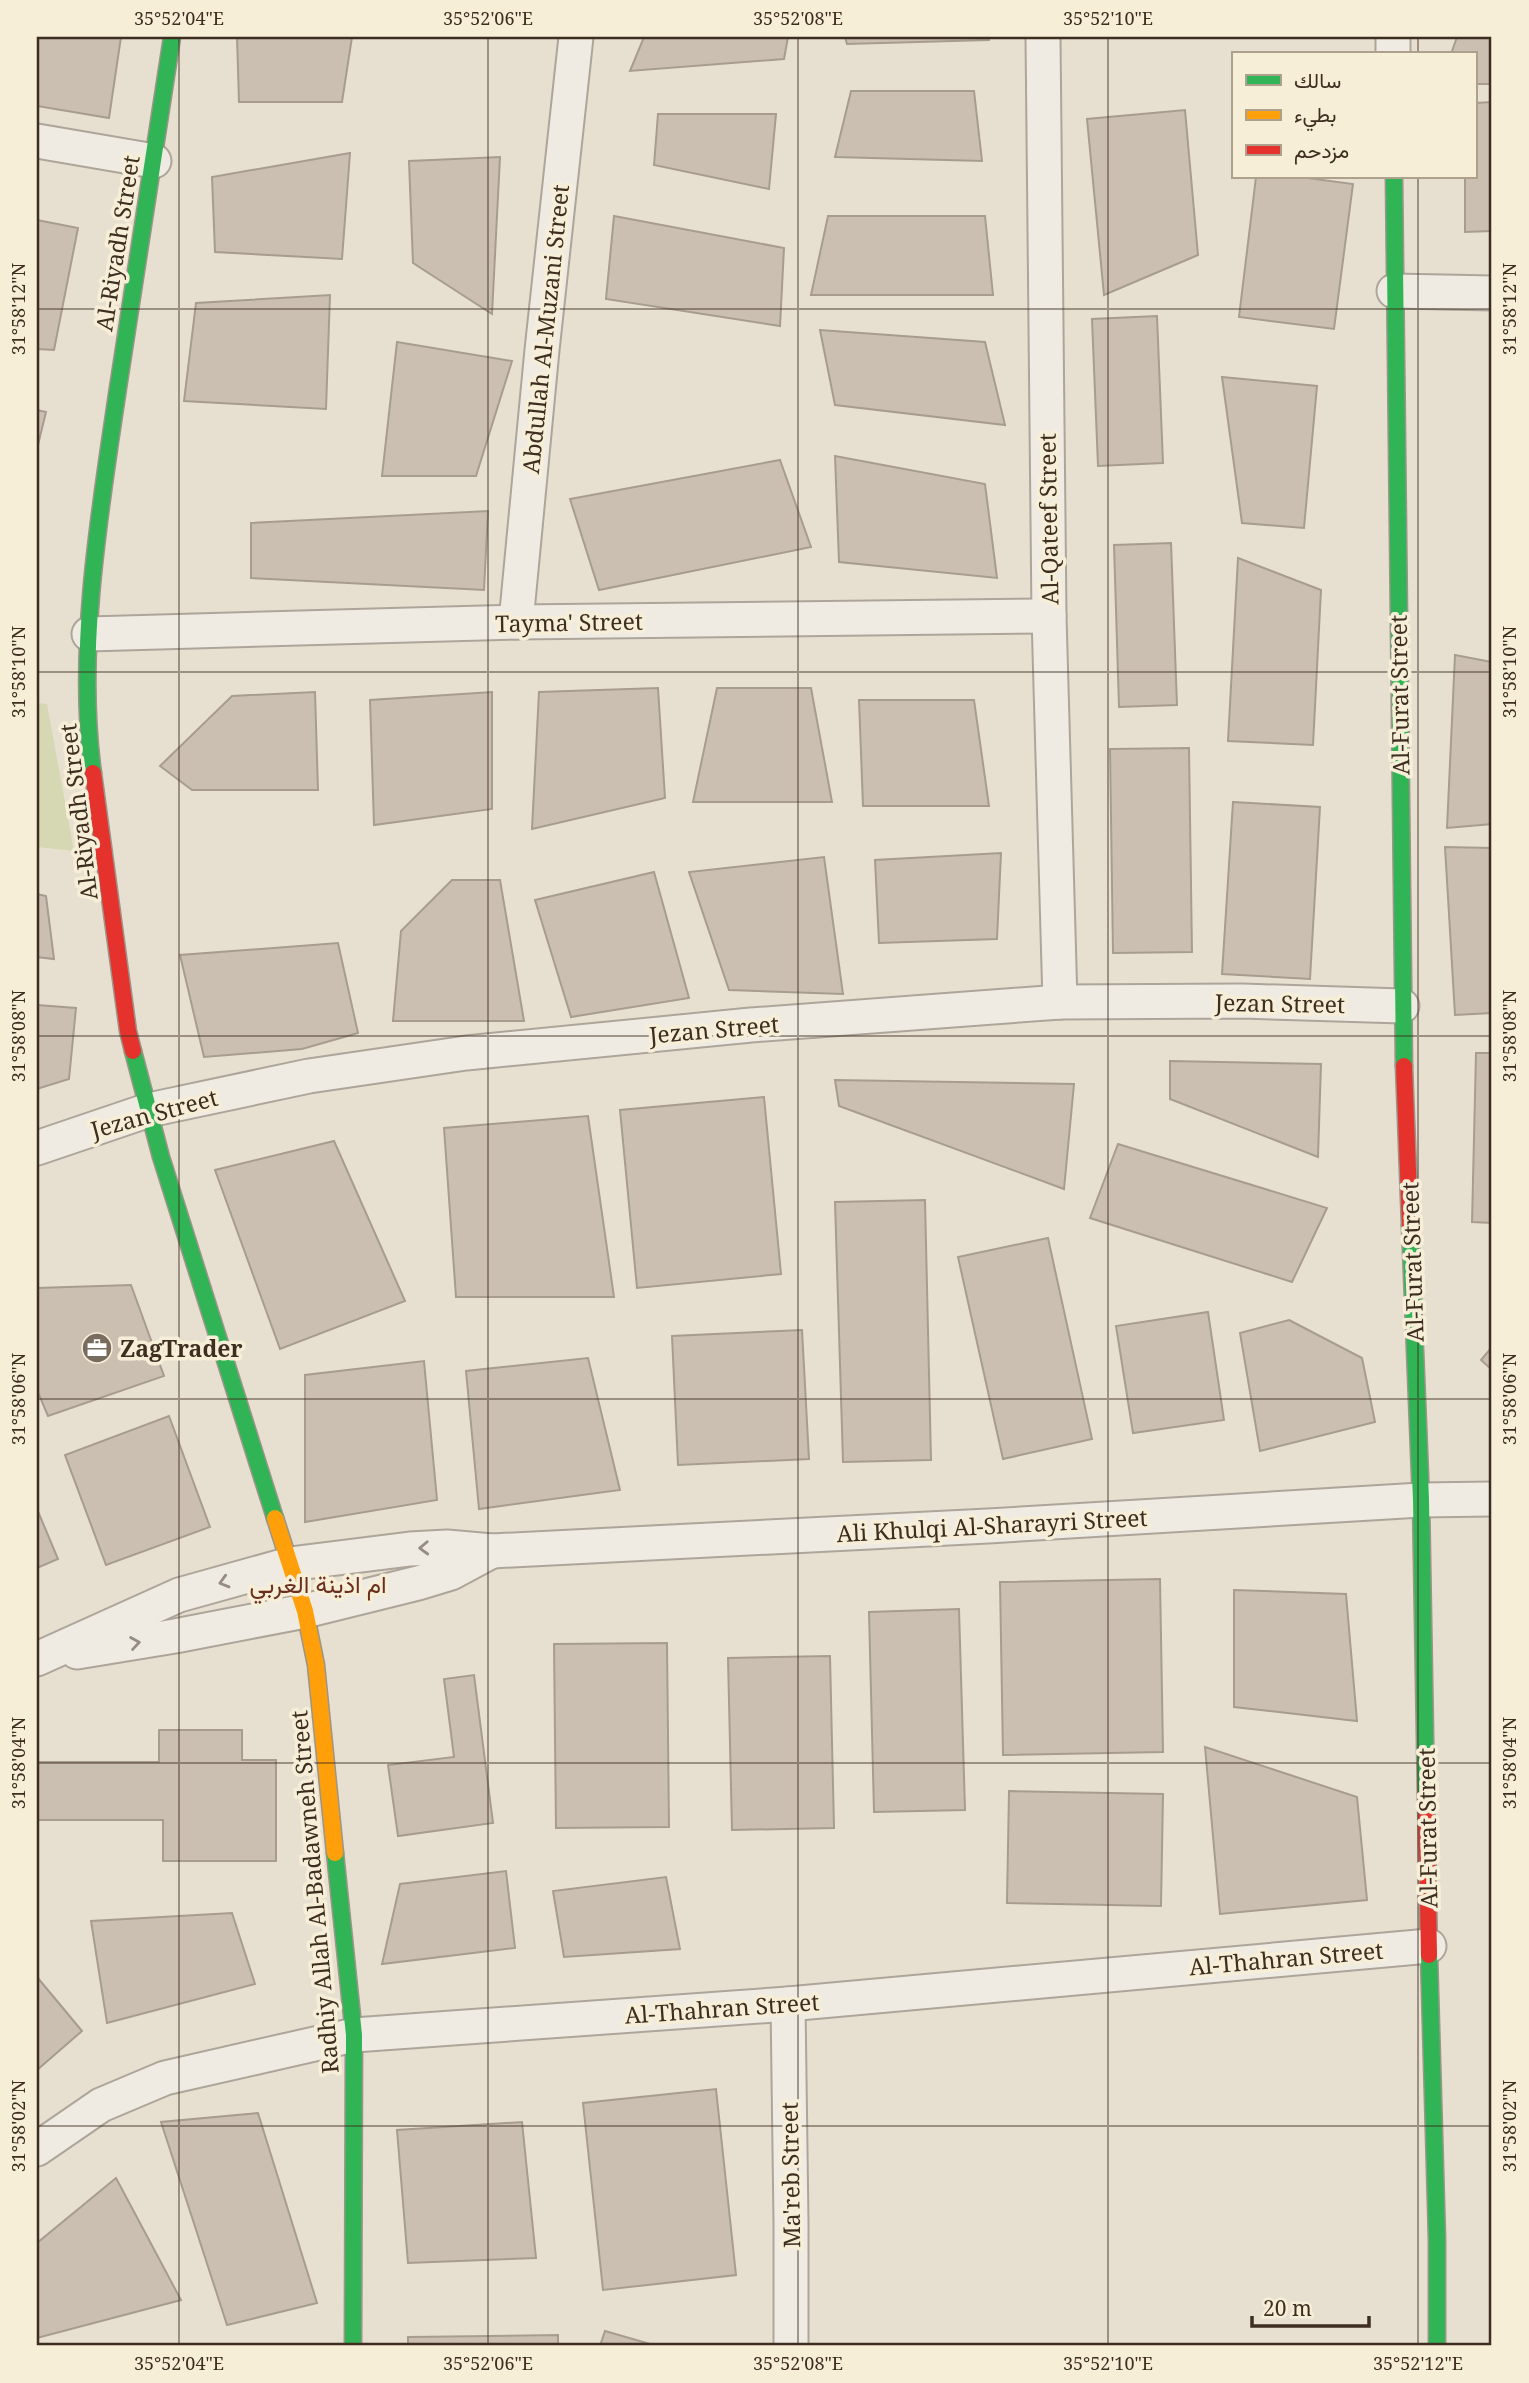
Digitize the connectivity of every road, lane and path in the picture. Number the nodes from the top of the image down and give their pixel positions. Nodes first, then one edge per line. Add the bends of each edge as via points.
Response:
1 (172, 37) edge
2 (576, 37) edge
3 (1043, 37) edge
4 (37, 141) edge
5 (154, 161) junction
6 (1394, 178) edge
7 (1394, 291) junction
8 (1492, 293) edge
9 (1049, 616) junction
10 (516, 622) junction
11 (89, 634) junction
12 (1060, 1002) junction
13 (1402, 1006) junction
14 (149, 1110) junction
15 (37, 1148) edge
16 (1492, 1499) edge
17 (1421, 1500) junction
18 (492, 1550) junction
19 (290, 1564) junction
20 (305, 1611) junction
21 (40, 1658) edge
22 (1429, 1946) junction
23 (788, 2004) junction
24 (354, 2035) junction
25 (37, 2149) edge
26 (353, 2346) edge
27 (791, 2346) edge
28 (1437, 2346) edge

1 - 5 street, Al-Riyadh Street
2 - 10 street, Abdullah Al-Muzani Street
3 - 9 street, Al-Qateef Street
4 - 5 street
5 - 11 street, Al-Riyadh Street via 102,493
6 - 7 street, Al-Furat Street
7 - 8 street
7 - 13 street, Al-Furat Street
9 - 10 street, Tayma' Street
9 - 12 street, Al-Qateef Street
10 - 11 street, Tayma' Street
11 - 14 street, Al-Riyadh Street via 88,738 128,1031
12 - 13 street, Jezan Street
12 - 14 street, Jezan Street via 751,1025 466,1054 309,1076
13 - 17 street, Al-Furat Street
14 - 15 street, Jezan Street
14 - 19 street, Al-Riyadh Street
16 - 17 street, Ali Khulqi Al-Sharayri Street
17 - 18 street, Ali Khulqi Al-Sharayri Street
17 - 22 street, Al-Furat Street
18 -> 19 street, Ali Khulqi Al-Sharayri Street via 410,1549
18 - 20 street, Ali Khulqi Al-Sharayri Street via 451,1573
19 - 20 street, Radhiy Allah Al-Badawneh Street
19 -> 21 street, Ali Khulqi Al-Sharayri Street via 179,1595
21 -> 20 street, Ali Khulqi Al-Sharayri Street
20 - 24 street, Radhiy Allah Al-Badawneh Street via 323,1724
22 - 23 street, Al-Thahran Street
22 - 28 street, Al-Furat Street
23 - 24 street, Al-Thahran Street
23 - 27 street, Ma'reb Street
24 - 25 street, Al-Thahran Street via 165,2078 101,2105
24 - 26 street, Radhiy Allah Al-Badawneh Street

